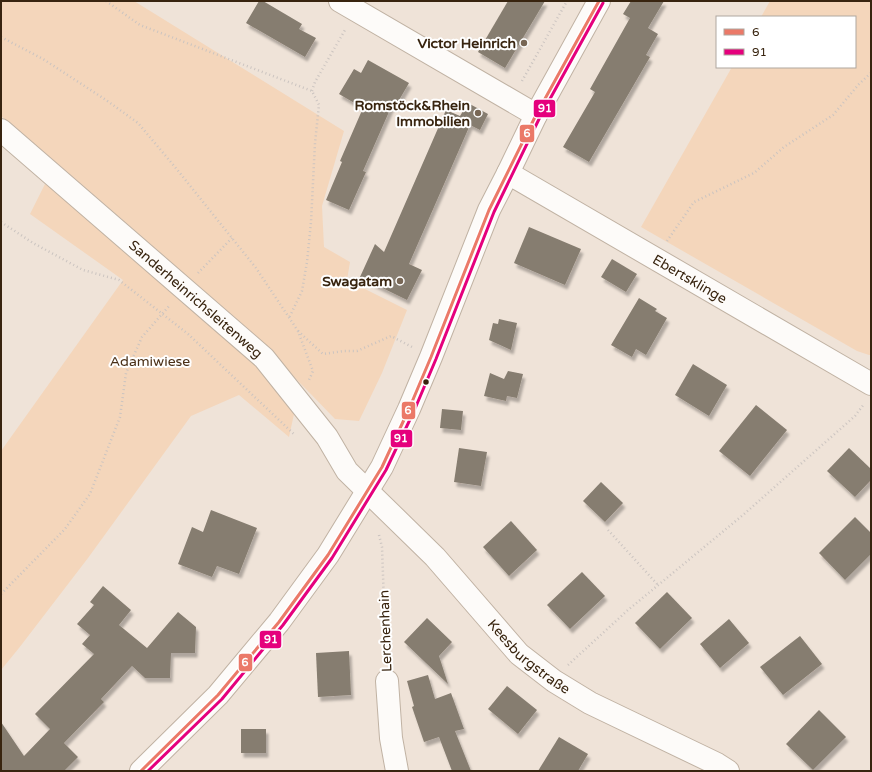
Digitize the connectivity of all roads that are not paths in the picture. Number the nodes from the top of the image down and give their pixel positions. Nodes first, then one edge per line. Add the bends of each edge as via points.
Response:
1 (599, 1) edge
2 (348, 5) edge
3 (536, 115) junction
4 (1, 130) edge
5 (508, 173) junction
6 (870, 391) edge
7 (366, 492) junction
8 (387, 681) road end
9 (141, 771) edge
10 (397, 771) edge
11 (728, 771) edge

1 - 3 street
2 - 3 street
3 - 5 street
4 - 7 street, Sanderheinrichsleitenweg via 264,358 327,437 347,471
5 - 6 street, Ebertsklinge via 655,259
5 - 7 street via 489,210 410,409 382,467
7 - 9 street via 328,555 279,622 218,694
7 - 11 street, Keesburgstraße via 435,557 519,654 554,682 590,703
8 - 10 street, Lerchenhain via 391,738

